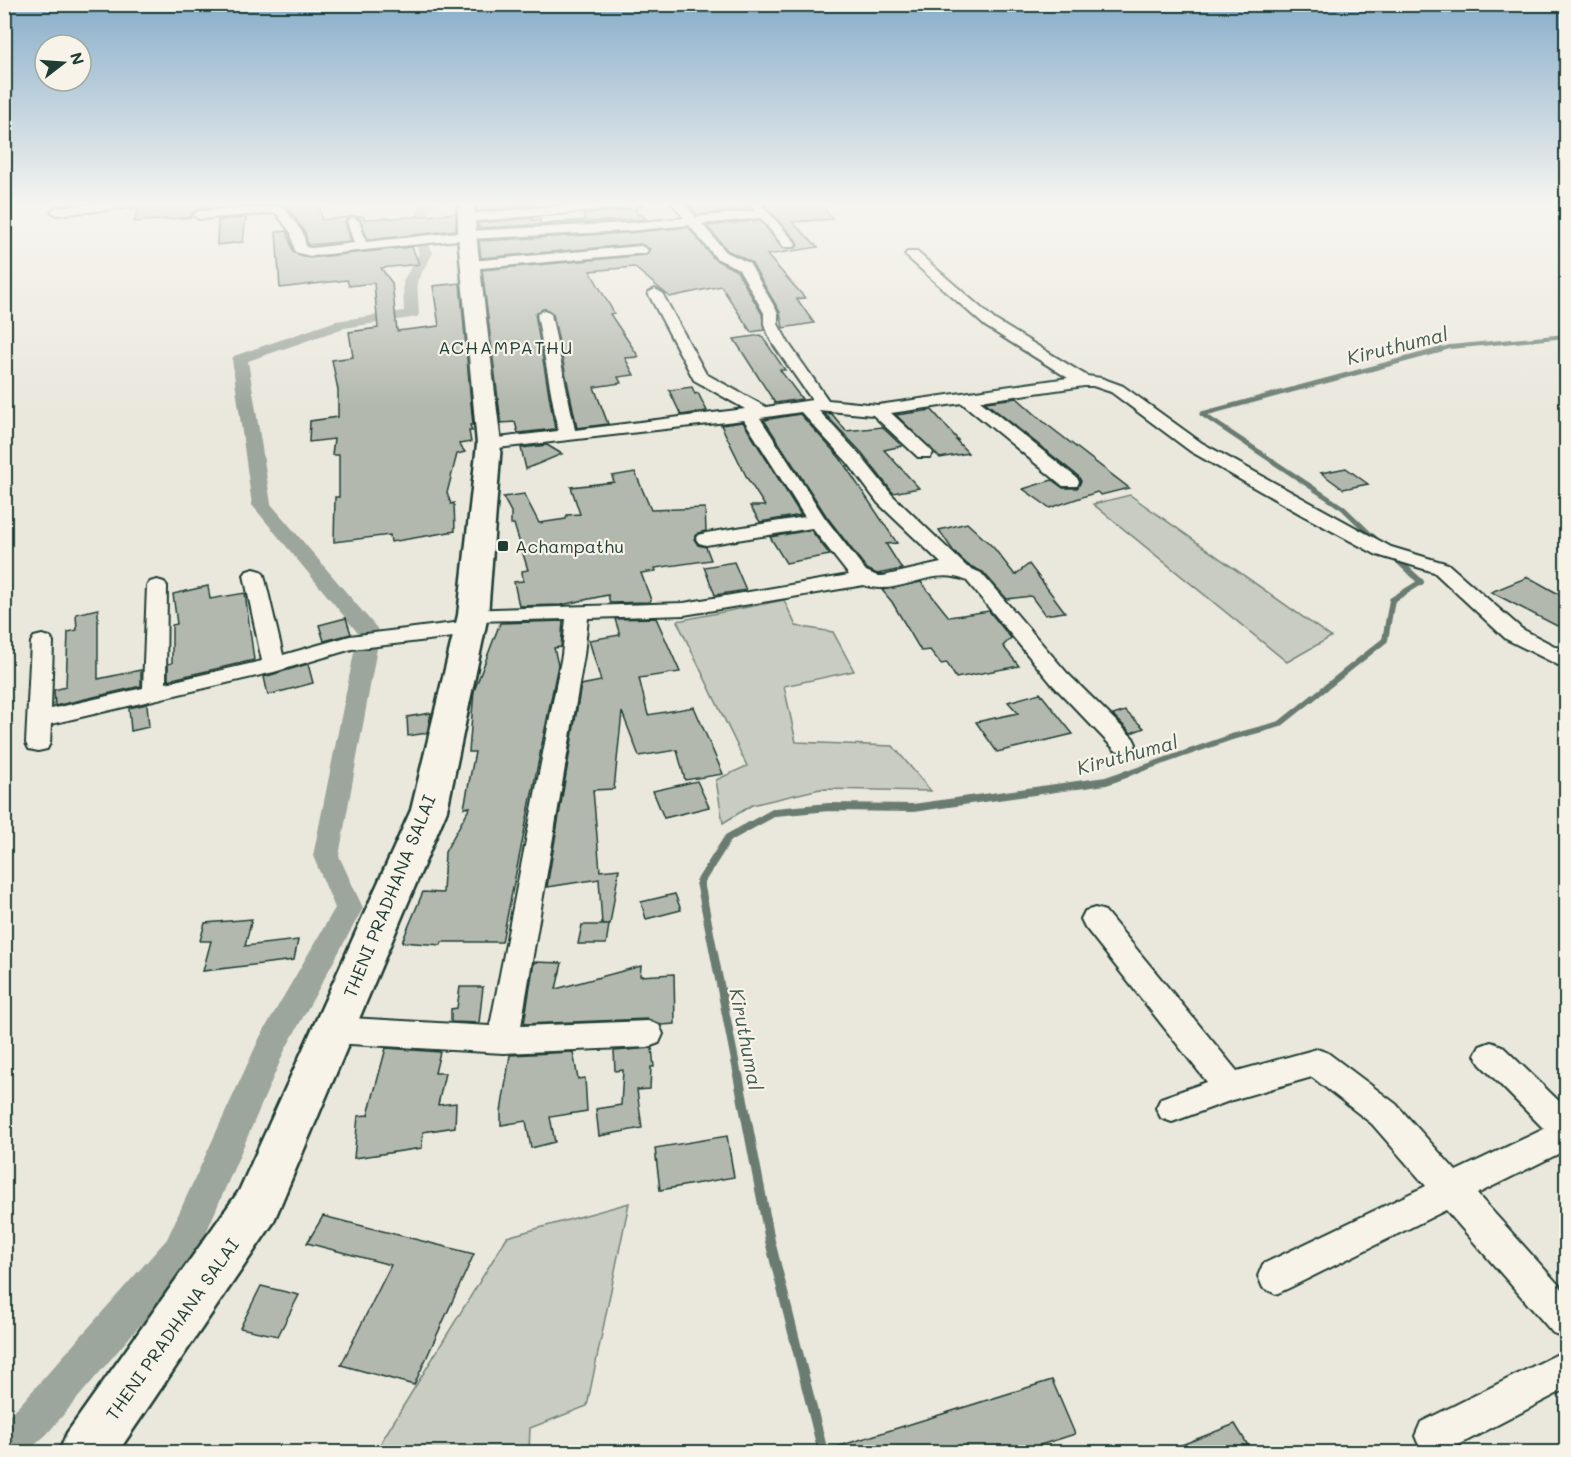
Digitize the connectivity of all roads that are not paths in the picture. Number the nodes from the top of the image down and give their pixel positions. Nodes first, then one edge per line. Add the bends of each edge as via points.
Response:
1 (466, 271) edge
2 (747, 271) edge
3 (930, 271) edge
4 (655, 293) dead end
5 (544, 314) dead end
6 (1084, 381) junction
7 (966, 398) junction
8 (814, 405) junction
9 (878, 410) junction
10 (755, 412) junction
11 (568, 436) junction
12 (489, 444) junction
13 (924, 453) dead end
14 (1070, 482) dead end
15 (817, 521) junction
16 (706, 539) dead end
17 (958, 569) junction
18 (254, 575) dead end
19 (865, 579) junction
20 (157, 586) dead end
21 (578, 612) junction
22 (471, 621) junction
23 (42, 642) dead end
24 (1566, 660) edge
25 (274, 665) junction
26 (153, 693) junction
27 (39, 719) junction
28 (38, 743) dead end
29 (1124, 744) dead end
30 (1095, 919) dead end
31 (333, 1030) junction
32 (648, 1034) dead end
33 (503, 1040) junction
34 (1491, 1055) dead end
35 (1230, 1087) junction
36 (1172, 1107) dead end
37 (1566, 1129) edge
38 (1566, 1134) edge
39 (1452, 1190) junction
40 (1276, 1276) dead end
41 (1566, 1320) edge
42 (1566, 1369) edge
43 (1435, 1436) dead end
44 (86, 1452) edge

1 - 12 main road, THENI PRADHANA SALAI
2 - 8 street
3 - 6 street via 990,323
4 - 10 street via 700,377
5 - 11 street
6 - 7 street
6 - 24 street via 1117,388 1196,447 1389,553 1441,568 1514,634
7 - 9 street
7 - 14 street
8 - 9 street
8 - 10 street
8 - 17 street via 885,499
9 - 13 street
10 - 11 street
10 - 15 street
11 - 12 street
12 - 22 main road, THENI PRADHANA SALAI
15 - 16 street
15 - 19 street
17 - 19 street via 883,582
17 - 29 street via 974,576 1059,678
18 - 25 street
19 - 21 street via 708,607
20 - 26 street
21 - 22 street
21 - 33 street
22 - 25 street via 406,636 350,643
22 - 31 main road, THENI PRADHANA SALAI via 429,810
23 - 27 street
25 - 26 street
26 - 27 street
27 - 28 street
30 - 35 street
31 - 33 street
31 - 44 main road, THENI PRADHANA SALAI via 256,1207
32 - 33 street
34 - 37 street
35 - 36 street
35 - 39 street via 1317,1062 1384,1114
38 - 39 street
39 - 40 street
39 - 41 street
42 - 43 street

